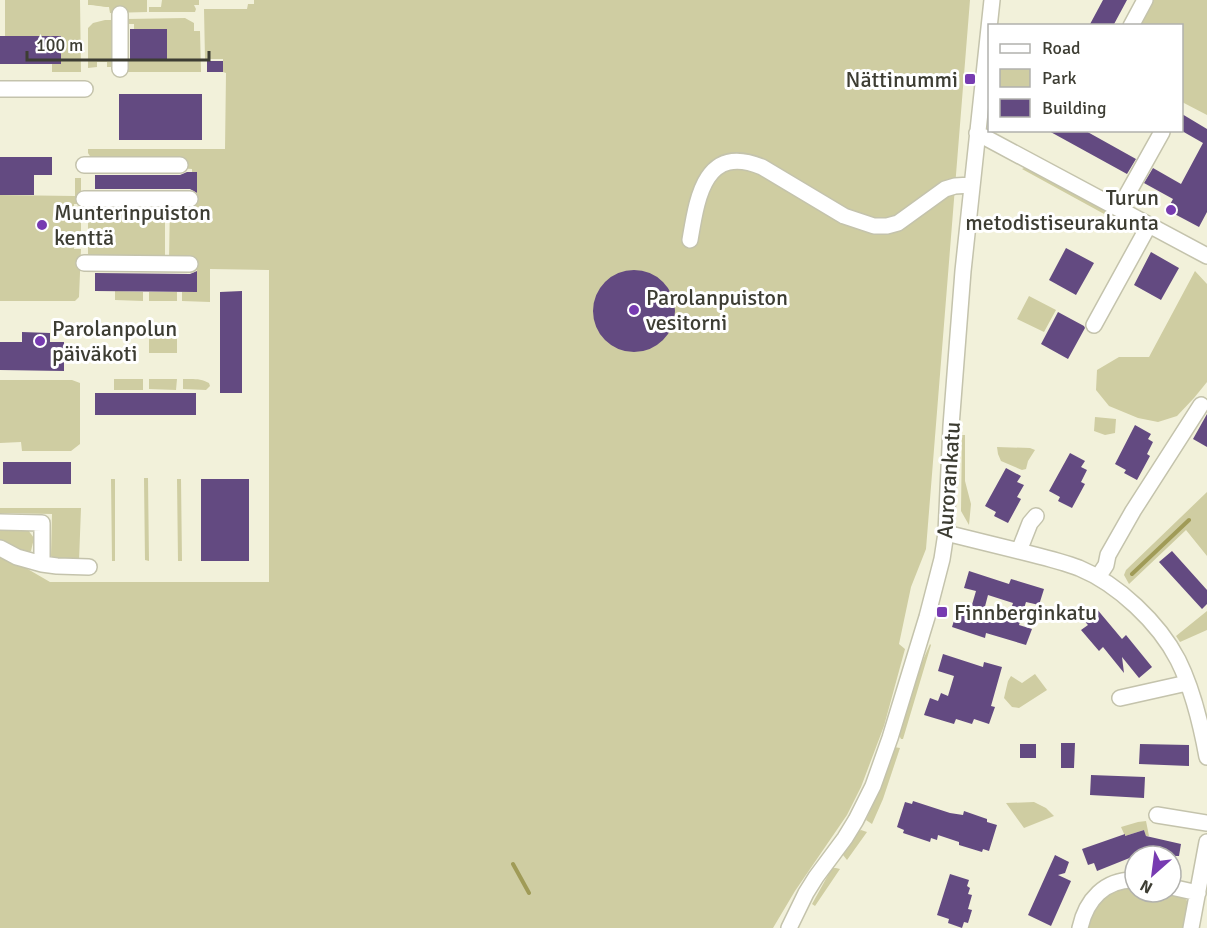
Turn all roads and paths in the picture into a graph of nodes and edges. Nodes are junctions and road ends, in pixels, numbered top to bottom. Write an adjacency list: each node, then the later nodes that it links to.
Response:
1 (1145, 0): 6 (street)
2 (992, 6): 4 (street, Aurorankatu); 5 (street)
3 (120, 14): 8 (street)
4 (991, 24)
5 (1002, 24)
6 (1132, 24)
7 (988, 61): 11 (street, Aurorankatu)
8 (120, 69)
9 (0, 89): 10 (street)
10 (85, 89)
11 (986, 89): 13 (street, Aurorankatu)
12 (1162, 132): 19 (street)
13 (977, 133): 16 (street, Aurorankatu); 19 (street)
14 (84, 165): 15 (street)
15 (180, 165)
16 (971, 185): 21 (street); 29 (street, Aurorankatu)
17 (84, 199): 18 (street)
18 (190, 199)
19 (1119, 209): 20 (street)
20 (1149, 225): 22 (street); 25 (street)
21 (690, 240)
22 (1207, 256)
23 (84, 263): 24 (street)
24 (190, 264)
25 (1094, 325)
26 (1201, 405): 34 (street)
27 (1036, 516): 31 (street)
28 (0, 522): 32 (street)
29 (946, 533): 31 (street); 44 (street, Aurorankatu)
30 (0, 548): 32 (street)
31 (1019, 551): 34 (street)
32 (42, 564): 33 (street)
33 (89, 567)
34 (1098, 577): 35 (street)
35 (1187, 683): 36 (street); 37 (street)
36 (1120, 698)
37 (1207, 757)
38 (1157, 816): 39 (street)
39 (1207, 823)
40 (1207, 842): 43 (street)
41 (1123, 880): 45 (street)
42 (1183, 889): 43 (street)
43 (1198, 893): 46 (street)
44 (789, 928)
45 (1080, 928)
46 (1191, 928)

